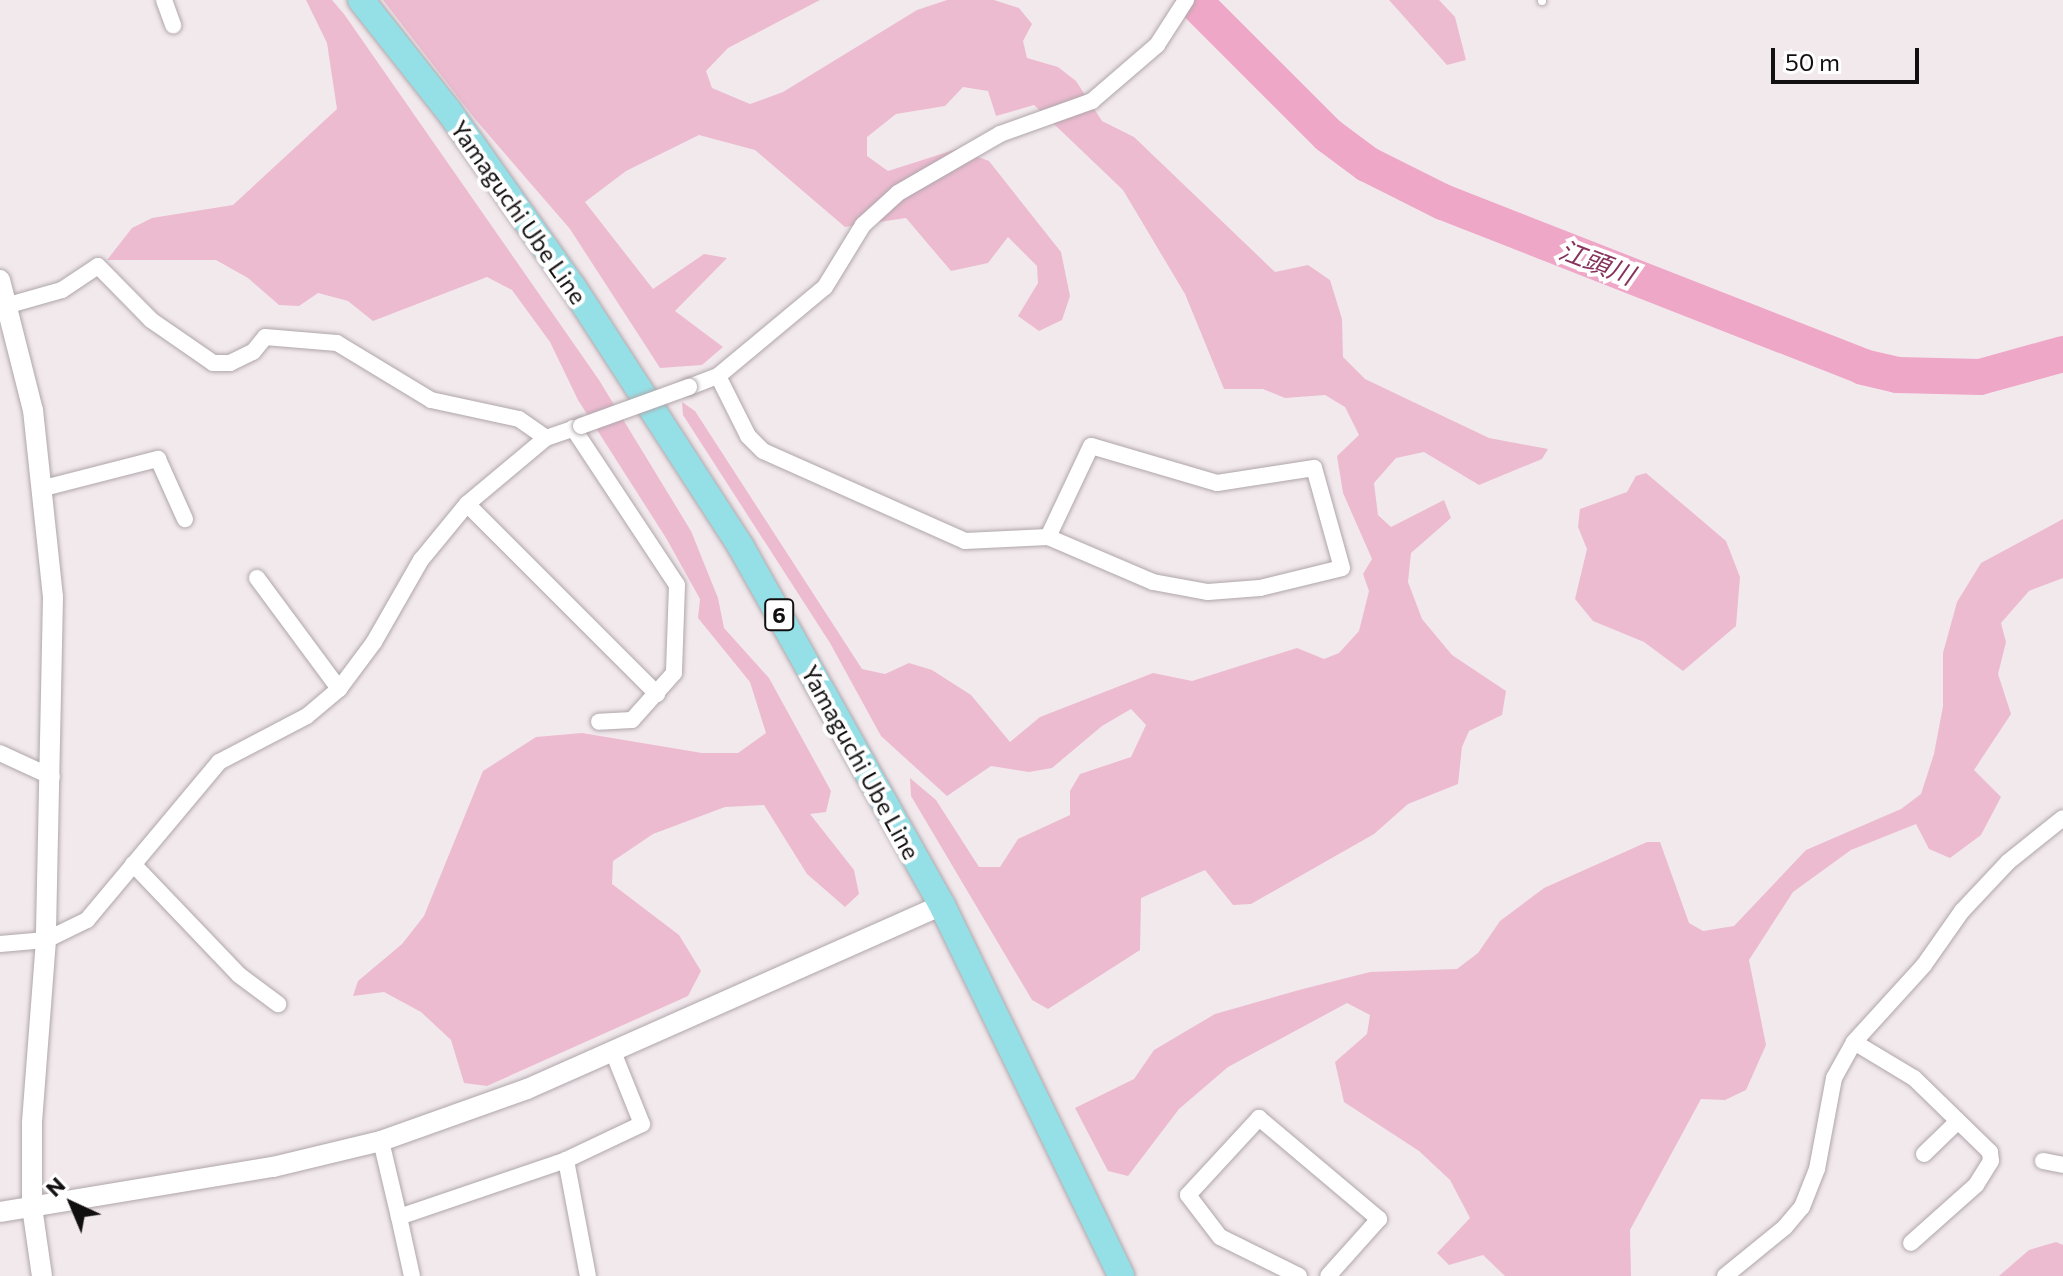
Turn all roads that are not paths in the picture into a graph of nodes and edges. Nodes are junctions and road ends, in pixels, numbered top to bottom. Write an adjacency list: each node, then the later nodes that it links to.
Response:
1 (164, 0): 4 (street)
2 (361, 0): 22 (main road, Yamaguchi Ube Line / 6)
3 (1181, 3): 7 (street)
4 (173, 25)
5 (0, 280): 6 (street)
6 (9, 305): 9 (street); 10 (street)
7 (718, 376): 8 (street, bridge); 13 (street)
8 (577, 427): 9 (street); 16 (street)
9 (546, 438): 11 (street)
10 (44, 488): 12 (street); 19 (street)
11 (467, 504): 15 (street); 16 (street)
12 (185, 519)
13 (1048, 537): 13 (street)
14 (257, 578): 15 (street)
15 (339, 689): 21 (street)
16 (657, 694): 17 (street)
17 (599, 722)
18 (0, 753): 19 (street)
19 (52, 777): 23 (street)
20 (2063, 818): 26 (street)
21 (133, 864): 23 (street); 25 (street)
22 (942, 905): 27 (street); 41 (main road, Yamaguchi Ube Line / 6)
23 (46, 940): 24 (street); 34 (street)
24 (0, 944)
25 (278, 1004)
26 (1854, 1042): 28 (street); 44 (street)
27 (613, 1052): 29 (street); 31 (street)
28 (1958, 1121): 30 (street); 37 (street)
29 (381, 1141): 34 (street); 36 (street)
30 (1924, 1154)
31 (566, 1160): 36 (street); 40 (street)
32 (2043, 1161): 33 (street)
33 (2063, 1165)
34 (32, 1207): 35 (street); 38 (street)
35 (0, 1212)
36 (399, 1217): 39 (street)
37 (1911, 1243)
38 (42, 1276)
39 (412, 1276)
40 (588, 1276)
41 (1121, 1276)
42 (1299, 1276): 43 (street)
43 (1328, 1276)
44 (1725, 1276)

